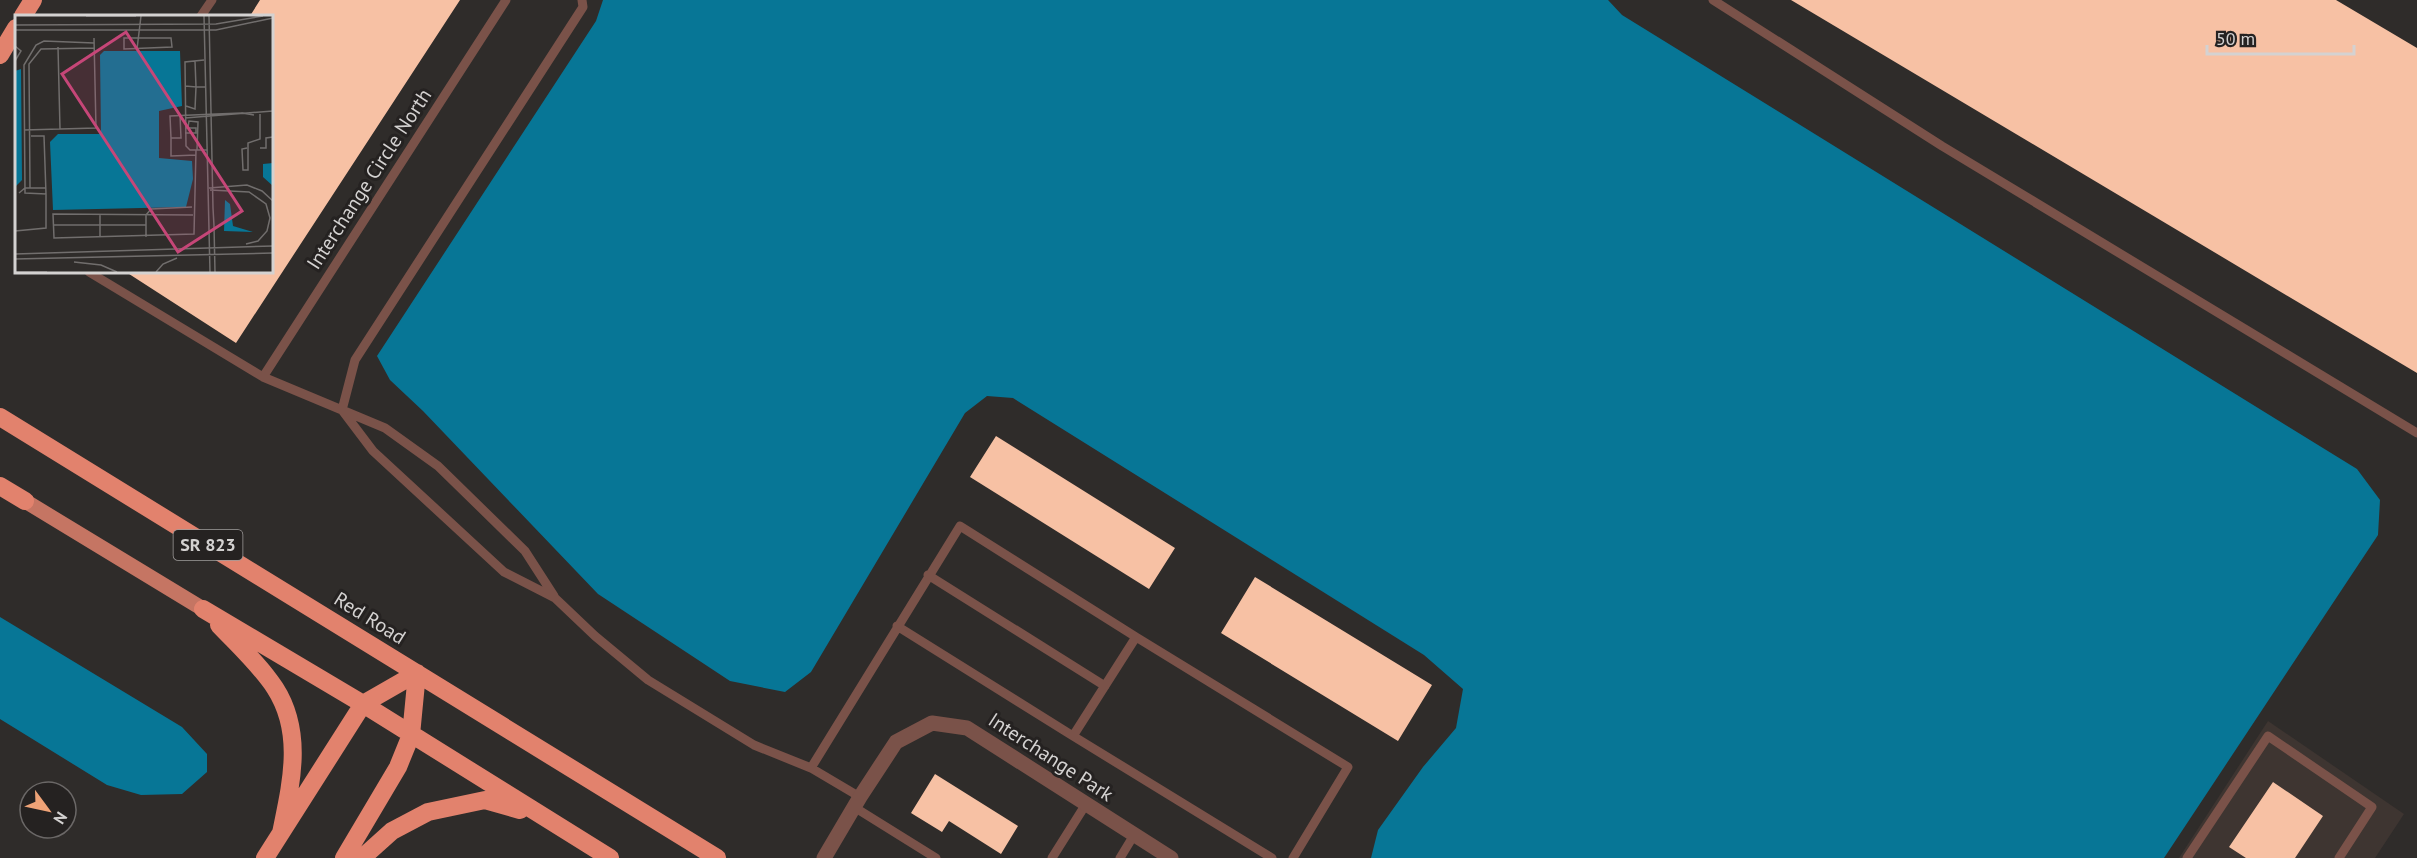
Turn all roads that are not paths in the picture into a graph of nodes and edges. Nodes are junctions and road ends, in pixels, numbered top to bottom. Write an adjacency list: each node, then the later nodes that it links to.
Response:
1 (33, 0): 6 (highway)
2 (212, 0): 7 (lane)
3 (507, 0): 11 (lane, Interchange Circle North)
4 (582, 0): 12 (lane)
5 (1713, 0): 14 (lane)
6 (24, 15)
7 (202, 15)
8 (15, 30): 9 (highway)
9 (0, 55)
10 (91, 273): 11 (lane)
11 (262, 377): 12 (lane)
12 (342, 410): 18 (lane); 18 (lane)
13 (0, 417): 22 (highway, Red Road / SR 823)
14 (2417, 433)
15 (0, 486): 16 (highway, SR 823)
16 (26, 501): 19 (main road, SR 823)
17 (928, 575): 20 (lane); 21 (lane); 23 (lane)
18 (555, 598): 27 (lane)
19 (203, 609): 24 (highway, SR 823); 31 (highway)
20 (897, 626): 26 (lane); 27 (lane)
21 (1136, 638): 23 (lane); 44 (lane)
22 (417, 673): 24 (highway); 25 (highway); 37 (highway, Red Road / SR 823)
23 (1105, 686): 26 (lane)
24 (363, 704): 25 (highway, SR 823); 31 (highway)
25 (411, 735): 30 (highway, SR 823); 34 (highway)
26 (1073, 736): 43 (lane)
27 (811, 768): 28 (lane)
28 (857, 802): 29 (street, Interchange Park); 38 (street, Interchange Park); 39 (lane)
29 (1086, 804): 32 (street, Interchange Park); 40 (lane)
30 (542, 817): 35 (highway); 36 (highway, SR 823)
31 (280, 833): 33 (highway)
32 (1134, 835): 41 (lane); 42 (street, Interchange Park)
33 (265, 858)
34 (344, 858)
35 (362, 858)
36 (610, 858)
37 (717, 858)
38 (824, 858)
39 (936, 858)
40 (1052, 858)
41 (1121, 858)
42 (1171, 858)
43 (1272, 858)
44 (1293, 858)
45 (2188, 858): 46 (lane)
46 (2339, 858)

